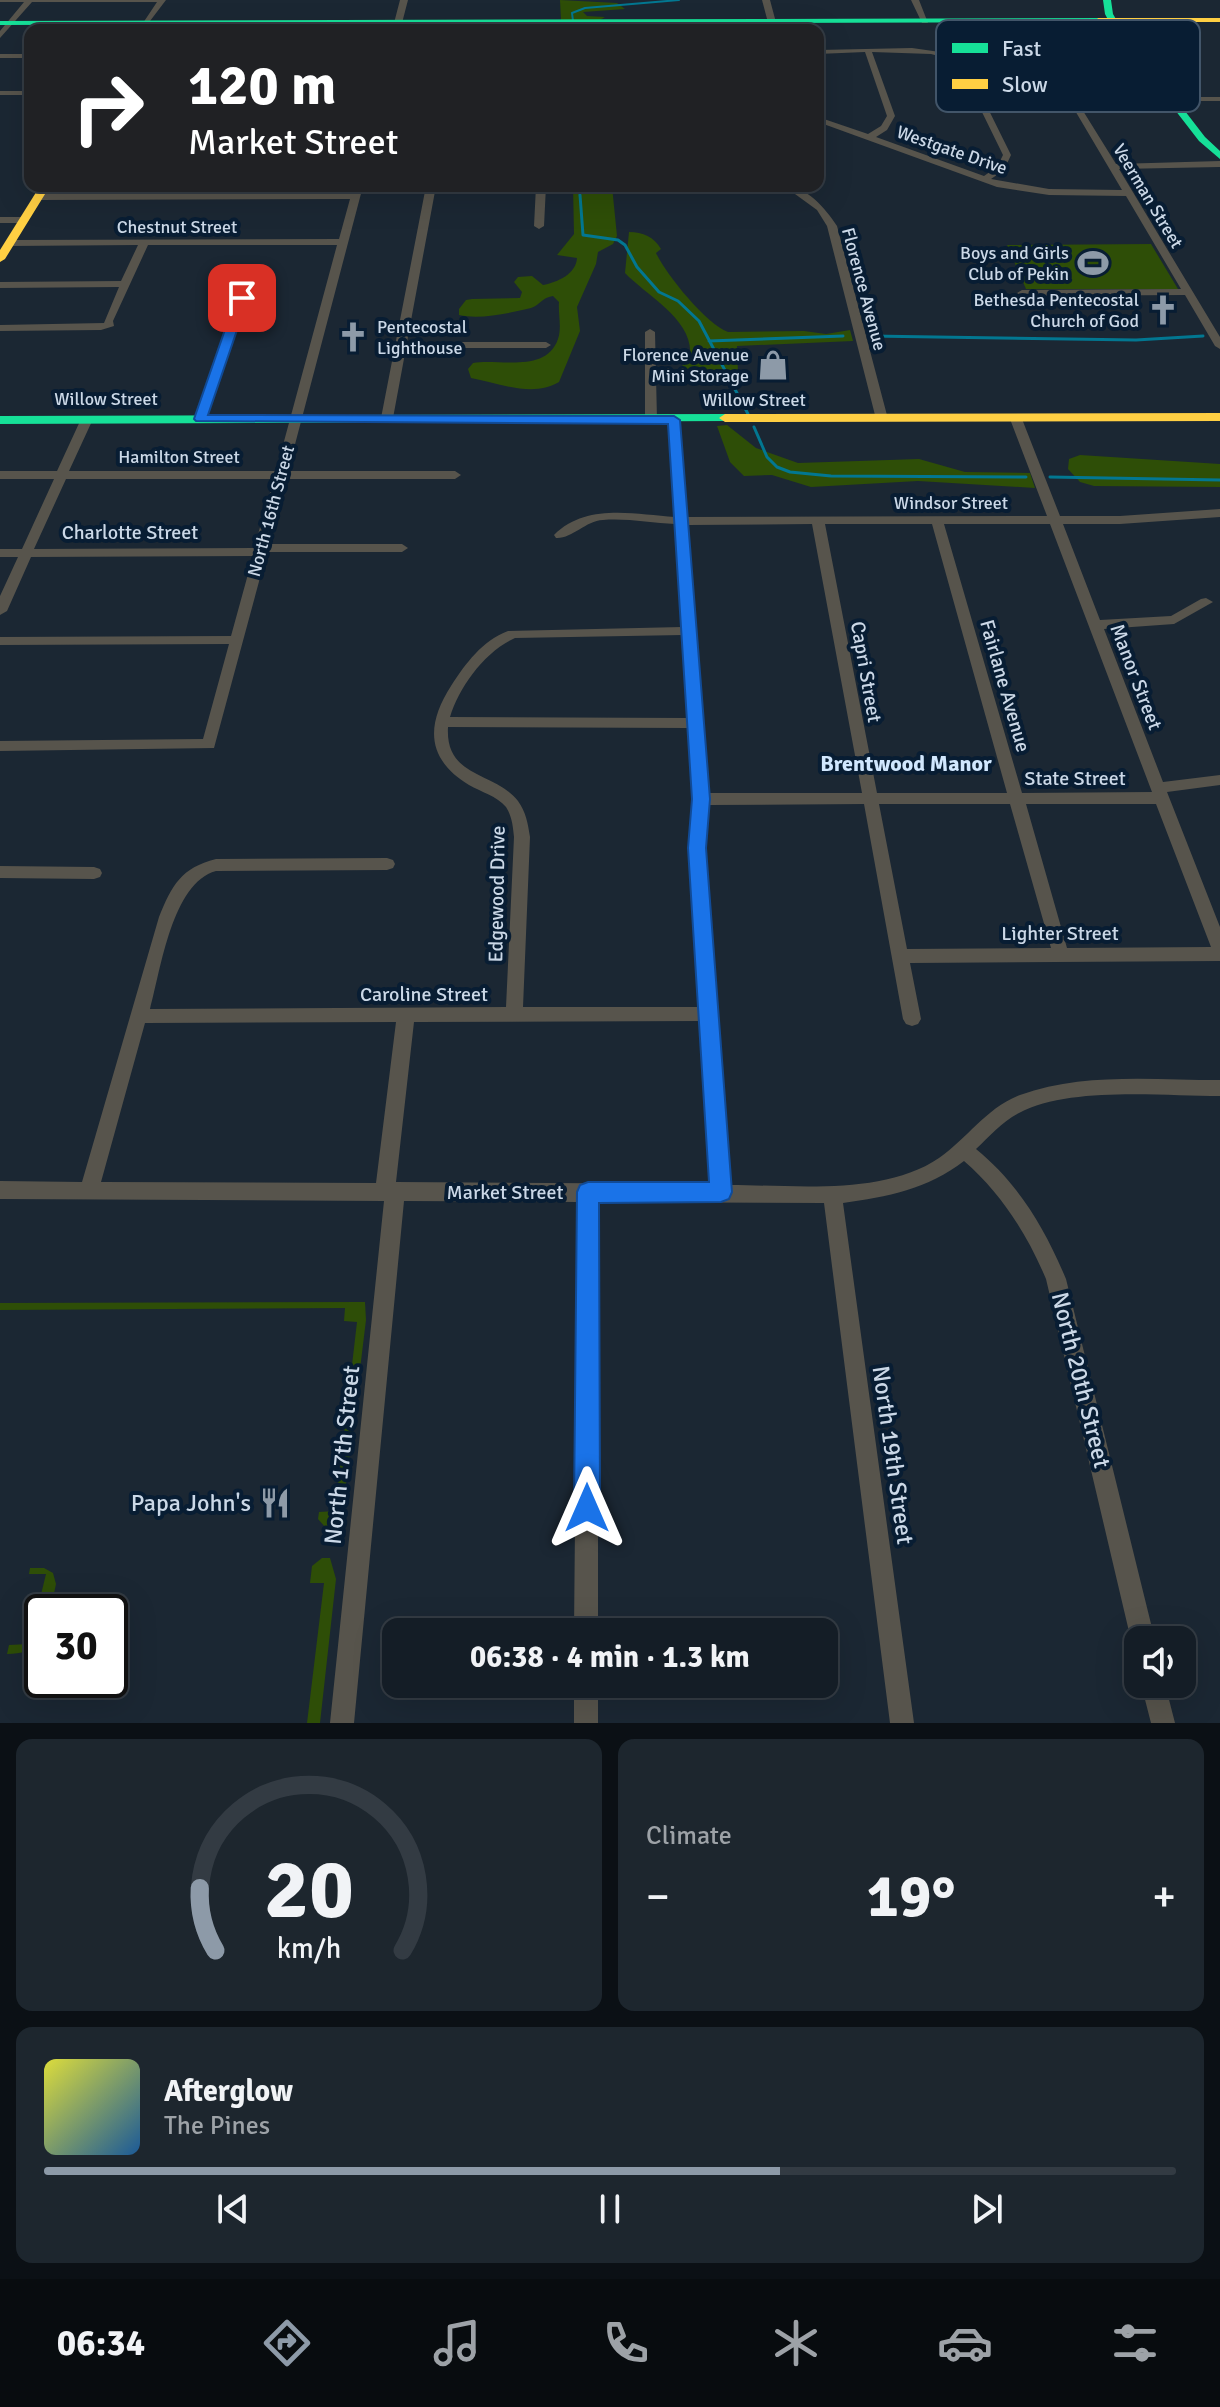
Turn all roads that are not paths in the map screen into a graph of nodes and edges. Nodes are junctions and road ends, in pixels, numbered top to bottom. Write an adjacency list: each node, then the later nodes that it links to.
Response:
1 (0, 0): 2 (street)
2 (30, 0): 3 (street); 16 (street)
3 (160, 0): 12 (street)
4 (404, 0): 13 (street)
5 (766, 0): 14 (street)
6 (915, 0): 10 (street)
7 (1115, 15): 8 (main road); 9 (main road)
8 (1088, 20)
9 (1220, 20)
10 (925, 21): 11 (main road); 15 (main road)
11 (936, 21)
12 (146, 24)
13 (400, 24)
14 (772, 24)
15 (824, 24)
16 (3, 28): 17 (main road)
17 (24, 28)
18 (868, 51): 19 (street); 20 (street); 29 (street)
19 (824, 52)
20 (936, 53)
21 (0, 56): 22 (street)
22 (24, 56)
23 (0, 93): 24 (street)
24 (24, 93)
25 (987, 112): 33 (street)
26 (1080, 112): 32 (street, Veerman Street)
27 (1182, 112): 30 (main road)
28 (824, 121): 29 (street, Westgate Drive)
29 (868, 138): 33 (street, Westgate Drive)
30 (1220, 156)
31 (1220, 164): 32 (street)
32 (1112, 167): 39 (street, Veerman Street)
33 (984, 180): 39 (street, Westgate Drive)
34 (41, 192): 41 (main road)
35 (357, 192): 43 (street, North 16th Street)
36 (430, 192): 54 (street)
37 (541, 192): 42 (street)
38 (797, 192): 62 (street, Florence Avenue)
39 (1128, 193): 50 (street, Veerman Street)
40 (0, 220): 41 (street)
41 (24, 220): 44 (main road)
42 (539, 226)
43 (343, 242): 45 (street, Chestnut Street); 58 (street, North 16th Street)
44 (10, 243): 45 (street, Chestnut Street); 46 (main road)
45 (144, 243): 48 (street)
46 (0, 259)
47 (251, 271): 61 (street)
48 (127, 284): 49 (street); 52 (street)
49 (0, 285)
50 (1187, 292): 51 (street); 56 (street, Veerman Street)
51 (1022, 293)
52 (0, 328)
53 (650, 332): 65 (street)
54 (401, 345): 55 (street); 59 (street)
55 (546, 345)
56 (1220, 346)
57 (1220, 417): 63 (main road, Willow Street)
58 (295, 418): 59 (main road, Willow Street); 61 (main road, Willow Street); 67 (street, North 16th Street)
59 (387, 418): 65 (main road, Willow Street)
60 (87, 419): 61 (main road, Willow Street); 64 (main road, Willow Street); 69 (street)
61 (200, 419)
62 (882, 419): 63 (main road, Willow Street); 66 (main road, Willow Street)
63 (1016, 419): 72 (street, Manor Street)
64 (0, 420)
65 (651, 420): 66 (main road, Willow Street)
66 (674, 420): 73 (street)
67 (281, 474): 69 (street, Hamilton Street); 70 (street, Hamilton Street); 78 (street, North 16th Street)
68 (0, 475): 69 (street, Hamilton Street)
69 (62, 475): 80 (street)
70 (455, 475)
71 (1220, 513): 72 (street, Windsor Street)
72 (1054, 520): 75 (street, Windsor Street); 83 (street, Manor Street)
73 (681, 521): 74 (street, Windsor Street); 76 (street, Windsor Street); 84 (street)
74 (818, 521): 75 (street, Windsor Street); 92 (street, Capri Street)
75 (937, 521): 93 (street, Fairlane Avenue)
76 (560, 535)
77 (402, 548): 78 (street, Charlotte Street)
78 (260, 550): 80 (street, Charlotte Street); 85 (street, North 16th Street)
79 (0, 553): 80 (street, Charlotte Street)
80 (27, 553): 82 (street)
81 (1206, 602): 83 (street)
82 (0, 611)
83 (1095, 625): 91 (street, Manor Street)
84 (688, 631): 87 (street); 88 (street)
85 (238, 640): 86 (street); 89 (street, North 16th Street)
86 (0, 641)
87 (441, 722): 88 (street); 102 (street, Edgewood Drive)
88 (696, 723): 94 (street)
89 (0, 746)
90 (1220, 780): 91 (street, State Street)
91 (1160, 793): 93 (street, State Street); 98 (street, Manor Street)
92 (869, 798): 93 (street, State Street); 94 (street, State Street); 100 (street, Capri Street)
93 (1016, 798): 99 (street, Fairlane Avenue)
94 (701, 799): 101 (street)
95 (387, 864): 103 (street)
96 (0, 872): 97 (street)
97 (94, 873)
98 (1220, 952): 99 (street, Lighter Street)
99 (1061, 955): 100 (street, Lighter Street)
100 (901, 956): 105 (street, Capri Street)
101 (708, 1014): 102 (street, Caroline Street); 112 (street)
102 (514, 1015): 104 (street, Caroline Street)
103 (140, 1016): 104 (street, Caroline Street); 109 (street)
104 (406, 1016): 110 (street, North 17th Street)
105 (912, 1019)
106 (1220, 1088): 107 (street, Market Street)
107 (963, 1149): 113 (street, Market Street); 115 (street, North 20th Street)
108 (0, 1190): 109 (street, Market Street)
109 (89, 1190): 110 (street, Market Street)
110 (390, 1191): 111 (street, Market Street); 118 (street, North 17th Street)
111 (588, 1192): 112 (street, Market Street); 114 (street)
112 (721, 1192): 113 (street, Market Street)
113 (832, 1193): 120 (street, North 19th Street)
114 (586, 1618)
115 (1140, 1626)
116 (586, 1698): 119 (street)
117 (1157, 1698): 121 (street)
118 (342, 1723)
119 (586, 1723)
120 (902, 1723)
121 (1163, 1723)

